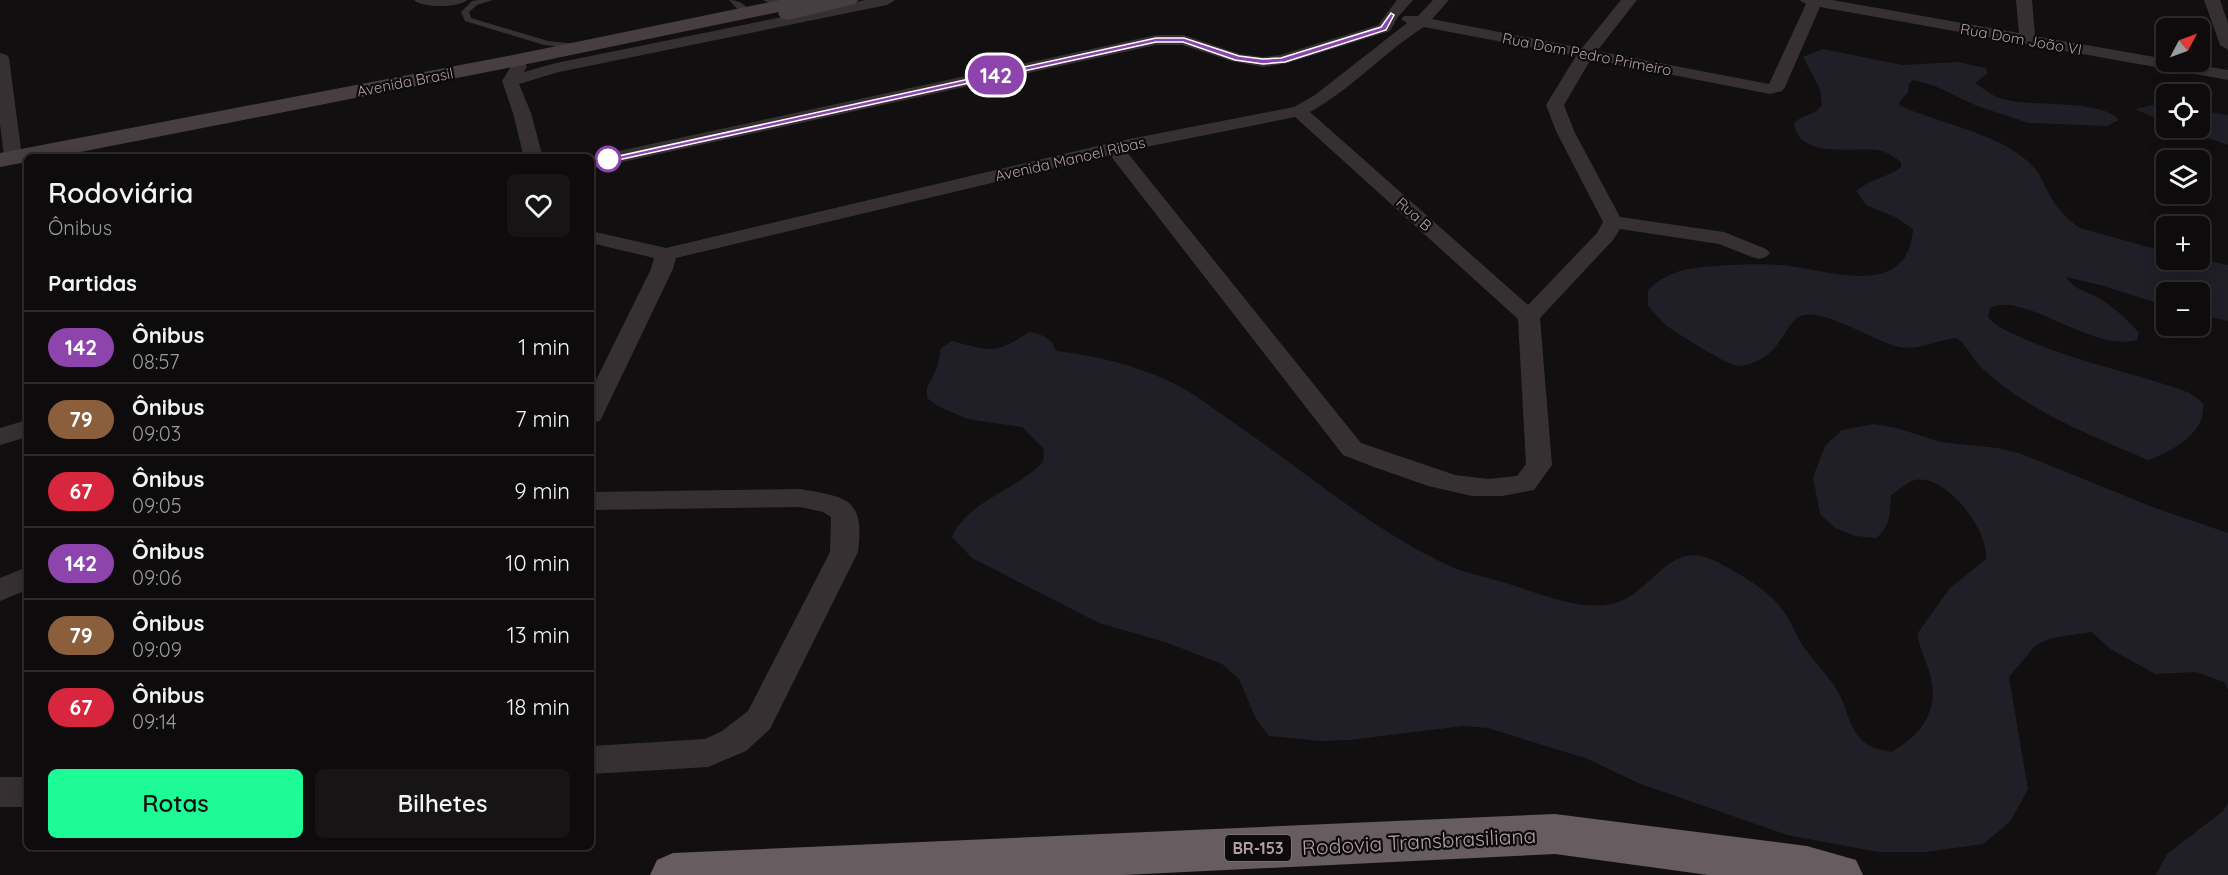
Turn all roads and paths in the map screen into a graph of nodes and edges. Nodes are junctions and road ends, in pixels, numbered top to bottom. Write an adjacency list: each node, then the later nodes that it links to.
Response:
1 (422, 0): 2 (street)
2 (458, 0)
3 (489, 0): 21 (lane)
4 (887, 0): 13 (street)
5 (1405, 0): 15 (street)
6 (1441, 0): 14 (street, Avenida Manoel Ribas)
7 (1629, 0): 19 (street)
8 (1812, 0): 17 (street, Rua Dom João VI); 19 (street, Rua Dom Pedro Primeiro)
9 (2024, 0): 17 (street)
10 (2212, 0): 18 (street)
11 (837, 1): 13 (main road, Avenida Brasil)
12 (739, 7): 13 (main road, Avenida Brasil); 21 (main road, Avenida Brasil)
13 (793, 7): 21 (main road, Avenida Brasil)
14 (1422, 21): 15 (street, Rua Dom Pedro Primeiro); 16 (street, Avenida Manoel Ribas); 19 (street, Rua Dom Pedro Primeiro)
15 (1387, 22): 16 (street); 30 (street)
16 (1401, 34): 24 (street, Avenida Manoel Ribas)
17 (2026, 41): 23 (street, Rua Dom João VI)
18 (2228, 45)
19 (1586, 54): 31 (street)
20 (1, 58): 29 (street)
21 (551, 62): 22 (main road, Avenida Brasil)
22 (516, 70): 26 (main road, Avenida Brasil); 27 (main road, Avenida Brasil); 28 (street)
23 (2228, 75)
24 (1299, 111): 25 (street, Avenida Manoel Ribas); 35 (street, Rua B)
25 (1114, 148): 34 (street, Avenida Manoel Ribas); 35 (street)
26 (54, 154)
27 (80, 154)
28 (533, 154)
29 (10, 162)
30 (594, 162)
31 (1613, 222): 33 (street); 35 (street)
32 (594, 238): 34 (street)
33 (1759, 253)
34 (666, 254): 36 (street)
35 (1529, 317)
36 (594, 409)
37 (24, 429): 38 (street)
38 (0, 437)
39 (594, 501): 42 (street)
40 (24, 579): 41 (street)
41 (0, 590)
42 (594, 760)
43 (0, 792): 44 (street)
44 (24, 792)
45 (673, 875): 46 (highway, Rodovia Transbrasiliana / BR-153)
46 (1839, 875)

